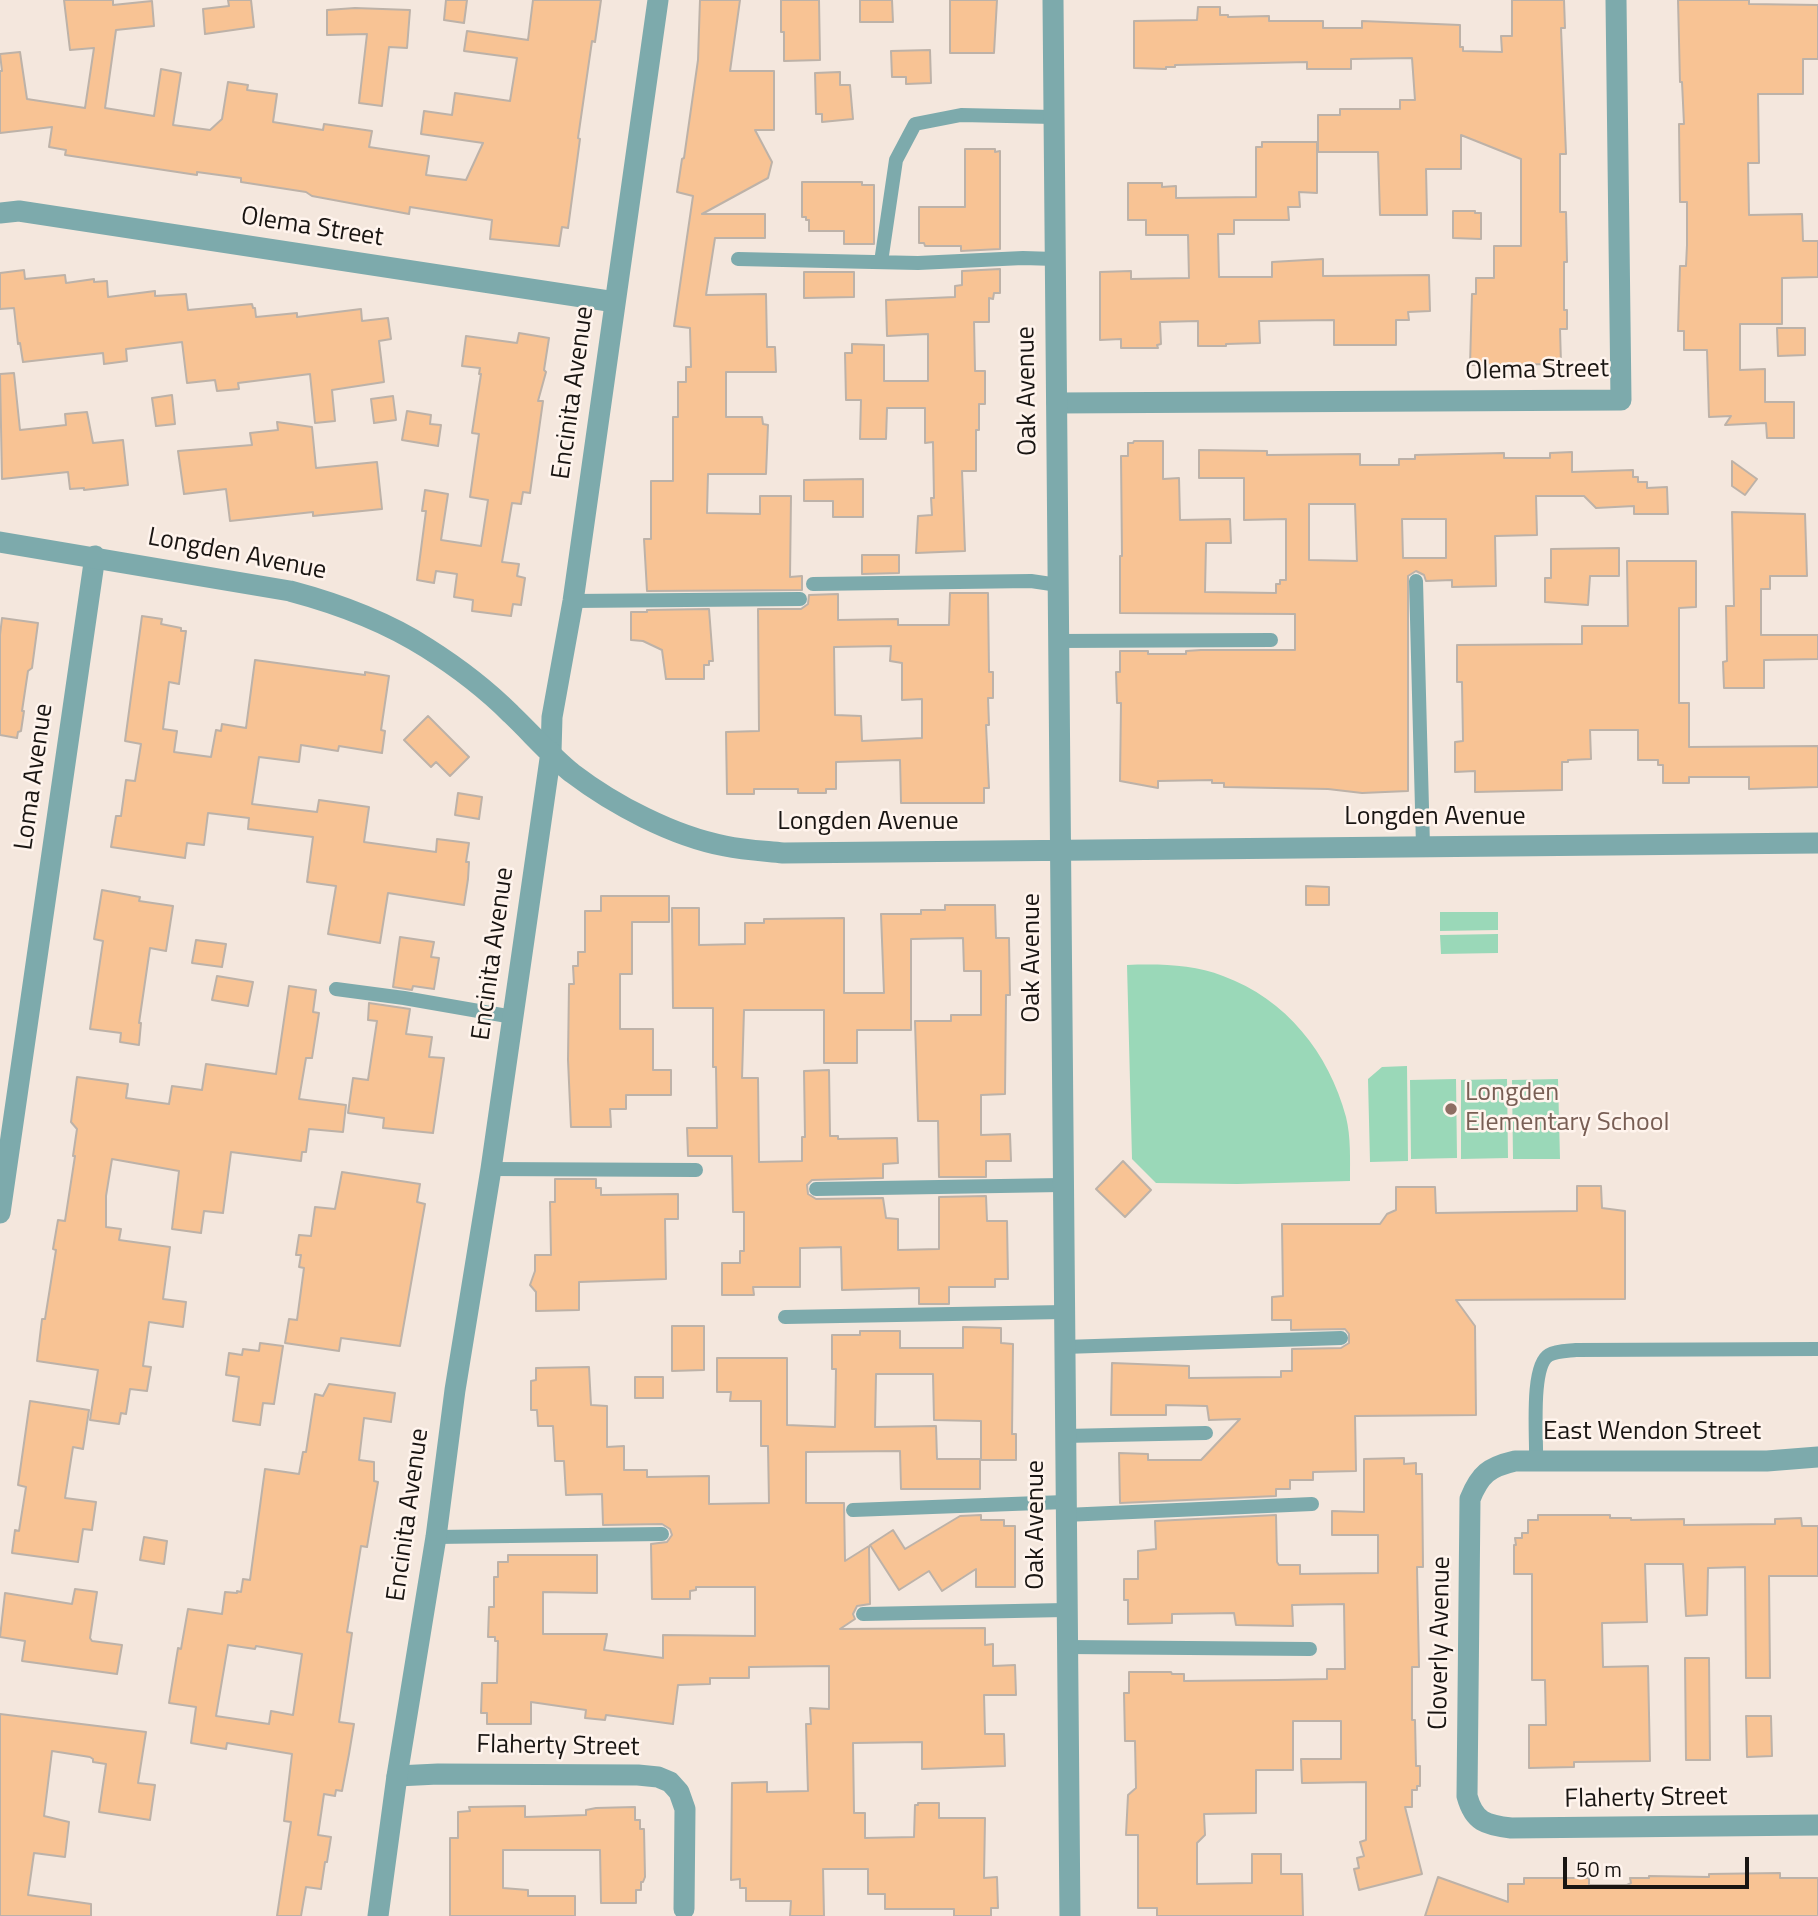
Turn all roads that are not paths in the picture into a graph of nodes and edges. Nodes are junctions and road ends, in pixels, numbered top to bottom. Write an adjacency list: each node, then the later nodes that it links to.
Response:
1 (658, 0): 9 (street, Encinita Avenue)
2 (1053, 0): 4 (street, Oak Avenue)
3 (1616, 0): 10 (street, Olema Street)
4 (1054, 117): 7 (street, Oak Avenue); 8 (lane)
5 (0, 213): 9 (street, Olema Street)
6 (738, 259): 8 (lane)
7 (1055, 259): 8 (lane); 10 (street, Oak Avenue)
8 (881, 262)
9 (615, 302): 17 (street, Encinita Avenue)
10 (1057, 403): 15 (street, Oak Avenue)
11 (0, 542): 12 (street, Longden Avenue)
12 (95, 556): 20 (street, Longden Avenue); 30 (street, Loma Avenue)
13 (1416, 581): 22 (lane)
14 (813, 583): 15 (lane)
15 (1058, 585): 19 (street, Oak Avenue)
16 (800, 599): 17 (lane)
17 (573, 601): 20 (street, Encinita Avenue)
18 (1271, 640): 19 (lane)
19 (1058, 641): 23 (street, Oak Avenue)
20 (551, 752): 23 (street, Longden Avenue); 25 (street, Encinita Avenue)
21 (1818, 843): 22 (street, Longden Avenue)
22 (1423, 846): 23 (street, Longden Avenue)
23 (1060, 850): 28 (street, Oak Avenue)
24 (336, 989): 25 (lane)
25 (513, 1017): 26 (street, Encinita Avenue)
26 (491, 1169): 27 (lane); 45 (street, Encinita Avenue)
27 (696, 1170)
28 (1062, 1185): 29 (lane); 31 (street, Oak Avenue)
29 (816, 1189)
30 (0, 1213)
31 (1064, 1312): 32 (lane); 34 (street, Oak Avenue)
32 (785, 1317)
33 (1341, 1338): 34 (lane)
34 (1064, 1347): 37 (street, Oak Avenue)
35 (1818, 1349): 39 (lane)
36 (1206, 1433): 37 (lane)
37 (1064, 1436): 42 (street, Oak Avenue)
38 (1818, 1457): 39 (street, East Wendon Street)
39 (1536, 1461): 40 (street, East Wendon Street)
40 (1488, 1471): 51 (street, Cloverly Avenue)
41 (1312, 1504): 42 (lane)
42 (1065, 1508): 43 (lane); 46 (street, Oak Avenue)
43 (853, 1510)
44 (662, 1534): 45 (lane)
45 (436, 1537): 50 (street, Encinita Avenue)
46 (1065, 1609): 47 (lane); 48 (street, Oak Avenue)
47 (863, 1614)
48 (1067, 1647): 49 (lane); 55 (street, Oak Avenue)
49 (1310, 1649)
50 (397, 1776): 53 (street, Flaherty Street); 54 (street, Encinita Avenue)
51 (1477, 1818): 52 (street, Flaherty Street)
52 (1818, 1825)
53 (684, 1909)
54 (378, 1916)
55 (1070, 1916)

